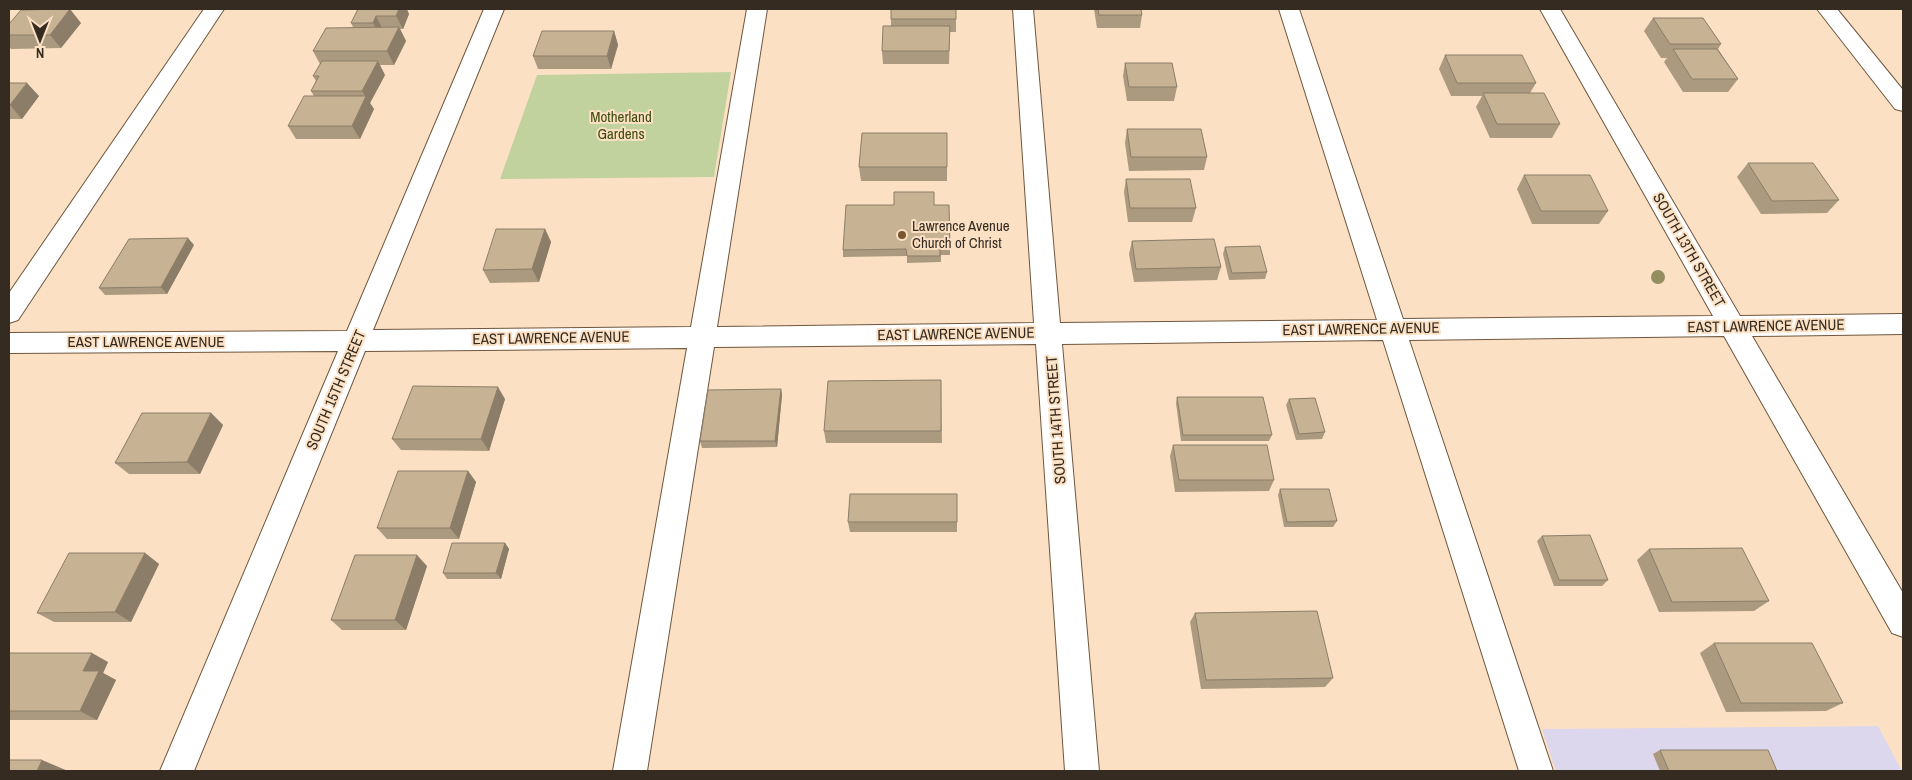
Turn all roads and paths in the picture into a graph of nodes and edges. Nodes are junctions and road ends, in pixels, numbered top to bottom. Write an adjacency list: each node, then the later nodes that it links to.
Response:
1 (214, 9): 9 (street)
2 (494, 9): 15 (street, SOUTH 15TH STREET)
3 (758, 9): 14 (street)
4 (1023, 9): 13 (street, SOUTH 14TH STREET)
5 (1289, 9): 12 (street)
6 (1550, 9): 11 (street, SOUTH 13TH STREET)
7 (1828, 9): 8 (street)
8 (1903, 104)
9 (9, 314)
10 (1903, 324): 11 (street, EAST LAWRENCE AVENUE)
11 (1733, 327): 12 (street, EAST LAWRENCE AVENUE); 17 (street, SOUTH 13TH STREET)
12 (1392, 329): 13 (street, EAST LAWRENCE AVENUE); 21 (street)
13 (1049, 333): 14 (street, EAST LAWRENCE AVENUE); 20 (street, SOUTH 14TH STREET)
14 (703, 336): 15 (street, EAST LAWRENCE AVENUE); 19 (street)
15 (357, 341): 16 (street, EAST LAWRENCE AVENUE); 18 (street, SOUTH 15TH STREET)
16 (9, 343)
17 (1903, 622)
18 (177, 771)
19 (630, 771)
20 (1082, 771)
21 (1536, 771)

